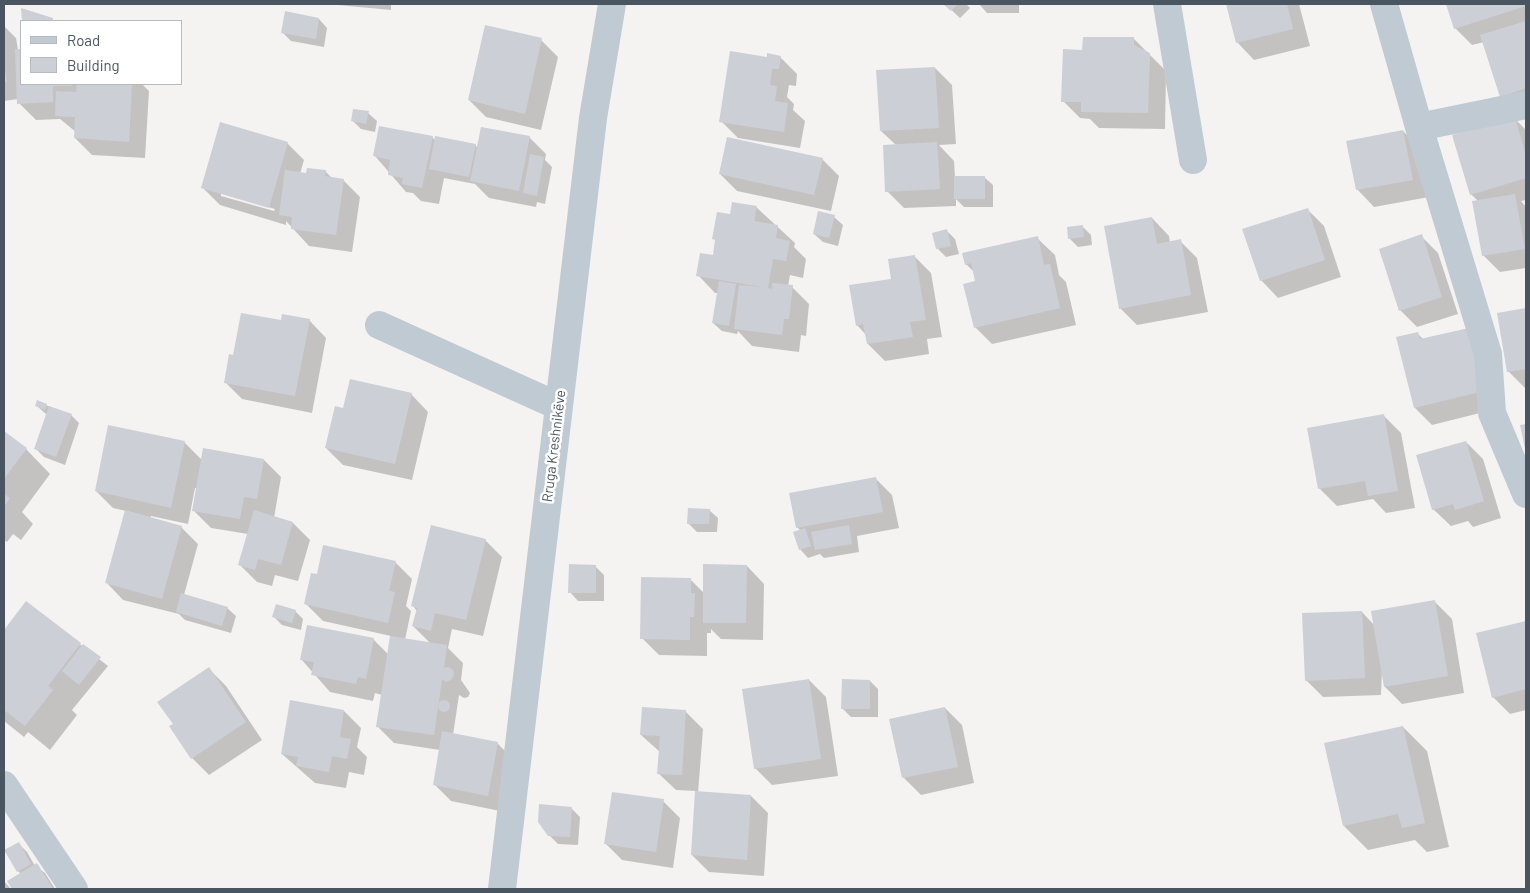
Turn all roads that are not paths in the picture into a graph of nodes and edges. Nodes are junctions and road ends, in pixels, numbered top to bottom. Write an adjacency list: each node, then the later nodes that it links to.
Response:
1 (612, 4): 8 (street, Rruga Kreshnikëve)
2 (1167, 4): 6 (street)
3 (1384, 4): 5 (street)
4 (1526, 105): 5 (street)
5 (1419, 127): 9 (street)
6 (1193, 160)
7 (379, 325): 8 (street)
8 (558, 406): 12 (street, Rruga Kreshnikëve)
9 (1526, 494)
10 (4, 785): 11 (street)
11 (74, 889)
12 (502, 889)

